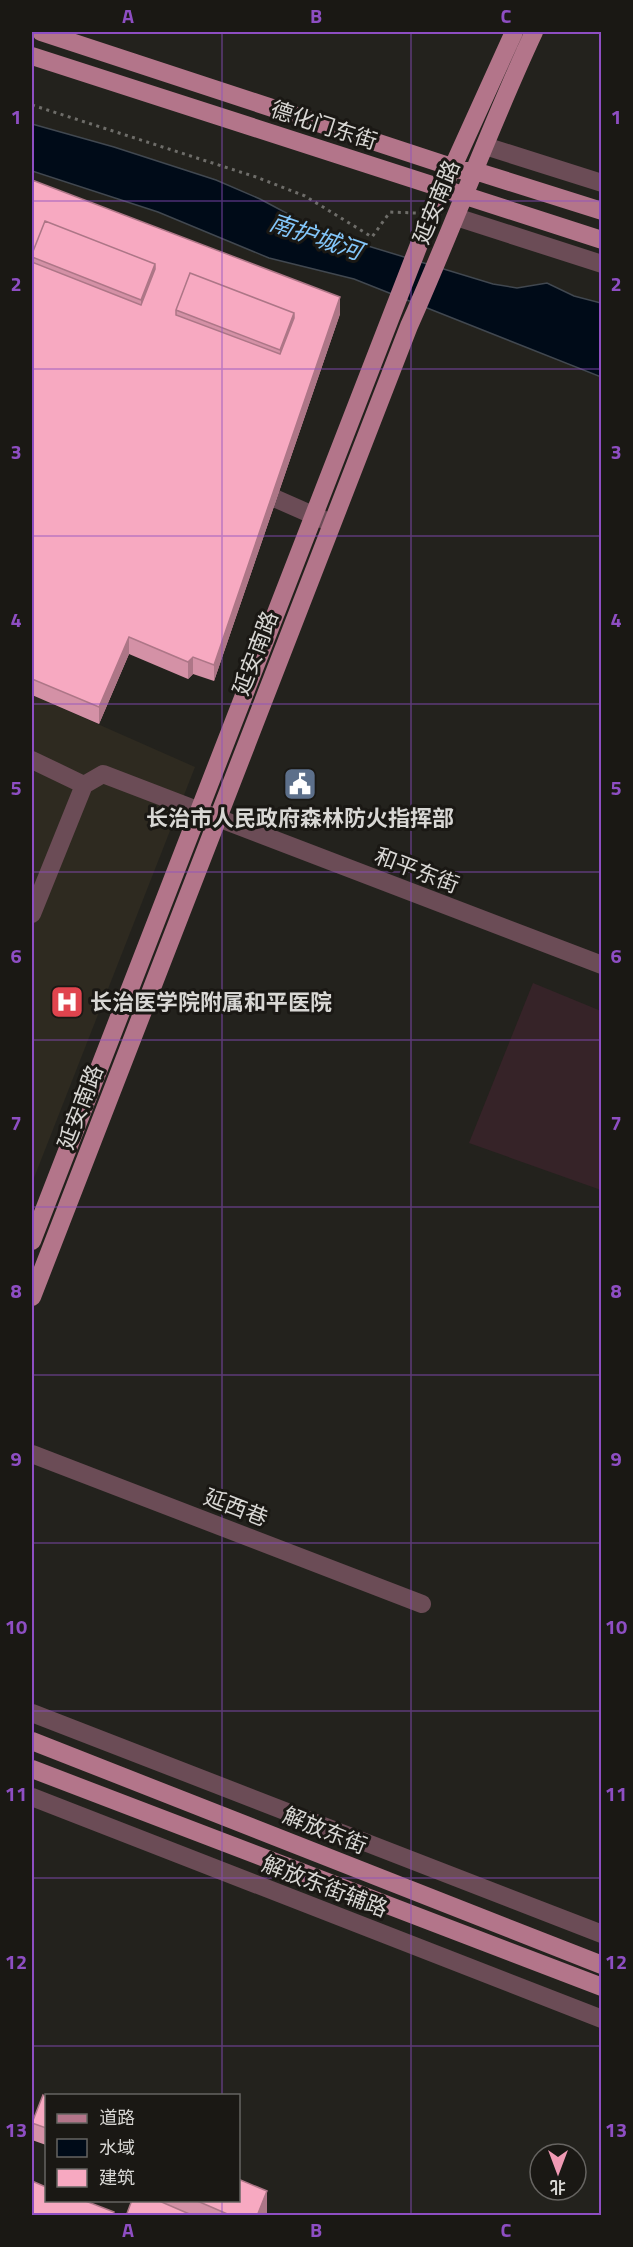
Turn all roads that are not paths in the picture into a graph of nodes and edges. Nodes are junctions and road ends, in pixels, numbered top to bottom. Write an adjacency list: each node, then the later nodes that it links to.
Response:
1 (41, 32): 6 (main road, 德化门东街)
2 (514, 32): 6 (main road, 延安南路)
3 (534, 32): 5 (main road, 延安南路)
4 (32, 56): 9 (main road, 德化门东街)
5 (485, 146): 7 (main road, 延安南路); 8 (street)
6 (454, 168): 7 (main road, 德化门东街); 9 (main road, 延安南路)
7 (475, 171): 10 (main road, 延安南路); 11 (main road, 德化门东街)
8 (602, 183)
9 (442, 188): 10 (main road, 德化门东街); 16 (main road, 延安南路)
10 (463, 196): 12 (main road, 延安南路); 13 (main road, 德化门东街)
11 (602, 211)
12 (453, 226): 14 (street); 16 (main road, 延安南路)
13 (602, 240)
14 (602, 264)
15 (258, 467): 16 (street)
16 (323, 519): 19 (main road, 延安南路); 20 (main road, 延安南路)
17 (32, 760): 18 (street)
18 (84, 785): 19 (street, 和平东街); 21 (street)
19 (198, 811): 20 (street, 和平东街); 23 (main road, 延安南路)
20 (216, 819): 22 (street, 和平东街); 24 (main road, 延安南路)
21 (32, 914)
22 (602, 965)
23 (32, 1241)
24 (32, 1297)
25 (32, 1454): 26 (street, 延西巷)
26 (422, 1604)
27 (32, 1713): 31 (street)
28 (32, 1741): 32 (main road, 解放东街)
29 (32, 1769): 33 (main road)
30 (32, 1797): 34 (street, 解放东街辅路)
31 (602, 1934)
32 (602, 1965)
33 (602, 1987)
34 (602, 2019)

